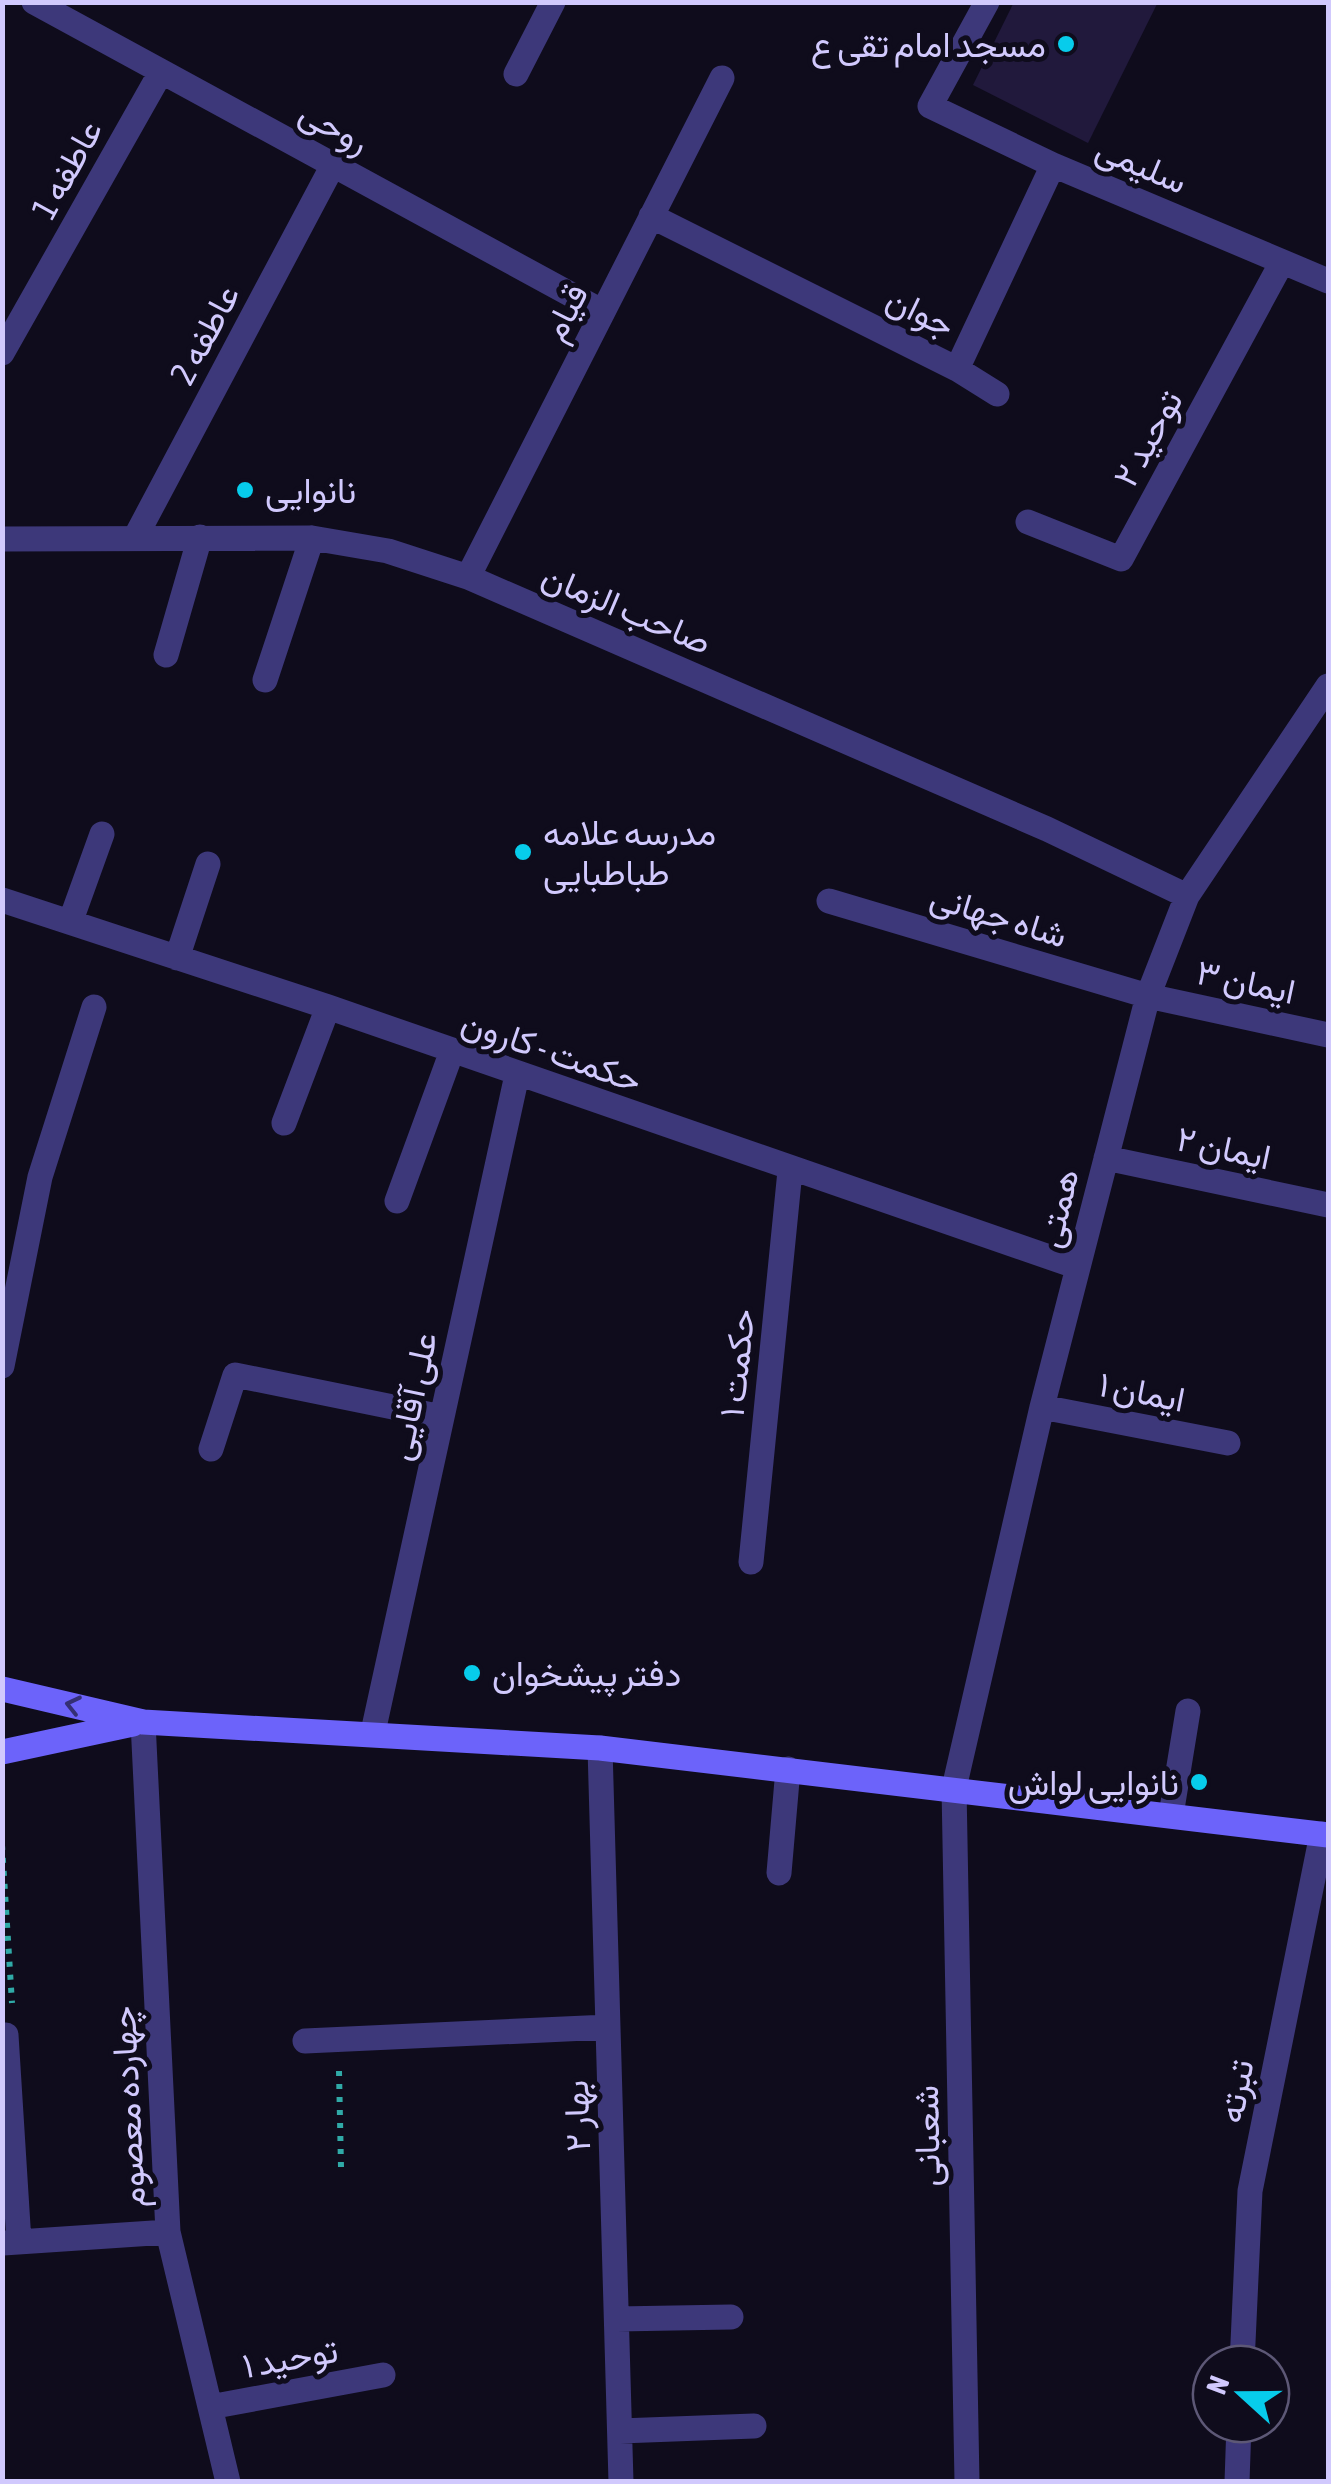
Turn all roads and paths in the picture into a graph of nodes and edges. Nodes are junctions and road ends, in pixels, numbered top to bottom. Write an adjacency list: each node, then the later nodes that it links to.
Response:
1 (34, 2): 4 (street, روحی)
2 (552, 2): 5 (street)
3 (986, 2): 7 (street, سلیمی)
4 (162, 72): 8 (street, روحی); 13 (street, عاطفه 1)
5 (516, 74)
6 (722, 78): 9 (street, قیام)
7 (1052, 164): 10 (street, سلیمی); 14 (street, جوان)
8 (334, 166): 12 (street, روحی); 17 (street, عاطفه 2)
9 (652, 216): 12 (street, قیام); 14 (street, جوان)
10 (1282, 262): 11 (street, سلیمی); 16 (street, توحید ۲)
11 (1328, 282)
12 (603, 312): 21 (street, قیام)
13 (2, 353)
14 (957, 368): 15 (street)
15 (997, 394)
16 (1028, 522)
17 (136, 536): 18 (street, صاحب الزمان); 20 (street, صاحب الزمان)
18 (200, 537): 19 (street, صاحب الزمان); 22 (street)
19 (312, 538): 21 (street, صاحب الزمان); 23 (street)
20 (2, 539)
21 (468, 578): 27 (street, صاحب الزمان)
22 (166, 655)
23 (265, 680)
24 (1328, 686): 27 (street, همتی)
25 (102, 834): 30 (street)
26 (208, 864): 31 (street)
27 (1187, 896): 32 (street, همتی)
28 (2, 900): 30 (street, حکمت - کارون)
29 (829, 901): 32 (street, شاه جهانی)
30 (70, 920): 31 (street, حکمت - کارون)
31 (177, 958): 34 (street, حکمت - کارون)
32 (1148, 996): 35 (street, ایمان ۳); 39 (street, همتی)
33 (94, 1007): 44 (street)
34 (328, 1007): 36 (street, حکمت - کارون); 38 (street)
35 (1328, 1035)
36 (452, 1052): 37 (street, حکمت - کارون); 41 (street)
37 (517, 1075): 40 (street, حکمت - کارون); 46 (street, علی آقایی)
38 (284, 1123)
39 (1106, 1158): 42 (street, ایمان ۲); 43 (street, همتی)
40 (790, 1171): 43 (street, حکمت - کارون); 49 (street, حکمت ۱)
41 (397, 1201)
42 (1328, 1205)
43 (1078, 1267): 45 (street, همتی)
44 (2, 1366)
45 (1042, 1407): 47 (street, ایمان ۱); 57 (street, همتی)
46 (442, 1417): 48 (street); 53 (street, علی آقایی)
47 (1228, 1444)
48 (211, 1449)
49 (751, 1562)
50 (2, 1689): 52 (street, one-way to 50)
51 (1188, 1711): 58 (street)
52 (143, 1722): 53 (street); 55 (street); 67 (street, چهارده معصوم)
53 (372, 1732): 54 (street)
54 (600, 1748): 56 (street); 62 (street, بهار ۲)
55 (2, 1752)
56 (788, 1769): 57 (street); 61 (street)
57 (954, 1788): 58 (street); 79 (street, شعبانی)
58 (1171, 1816): 59 (street)
59 (1325, 1834): 71 (street, تبرته)
60 (2, 1845): 63 (path)
61 (779, 1873)
62 (608, 2027): 64 (street); 70 (street, بهار ۲)
63 (6, 2035): 68 (street)
64 (338, 2040): 65 (street); 66 (path)
65 (305, 2041)
66 (341, 2167)
67 (168, 2232): 68 (street); 73 (street, چهارده معصوم)
68 (10, 2243)
69 (731, 2317): 70 (street)
70 (617, 2319): 75 (street, بهار ۲)
71 (1243, 2344)
72 (384, 2375): 73 (street, توحید ۱)
73 (210, 2407): 77 (street, چهارده معصوم)
74 (754, 2426): 75 (street)
75 (620, 2431): 78 (street, بهار ۲)
76 (1238, 2444): 80 (street)
77 (228, 2482)
78 (621, 2482)
79 (967, 2482)
80 (1236, 2482)

